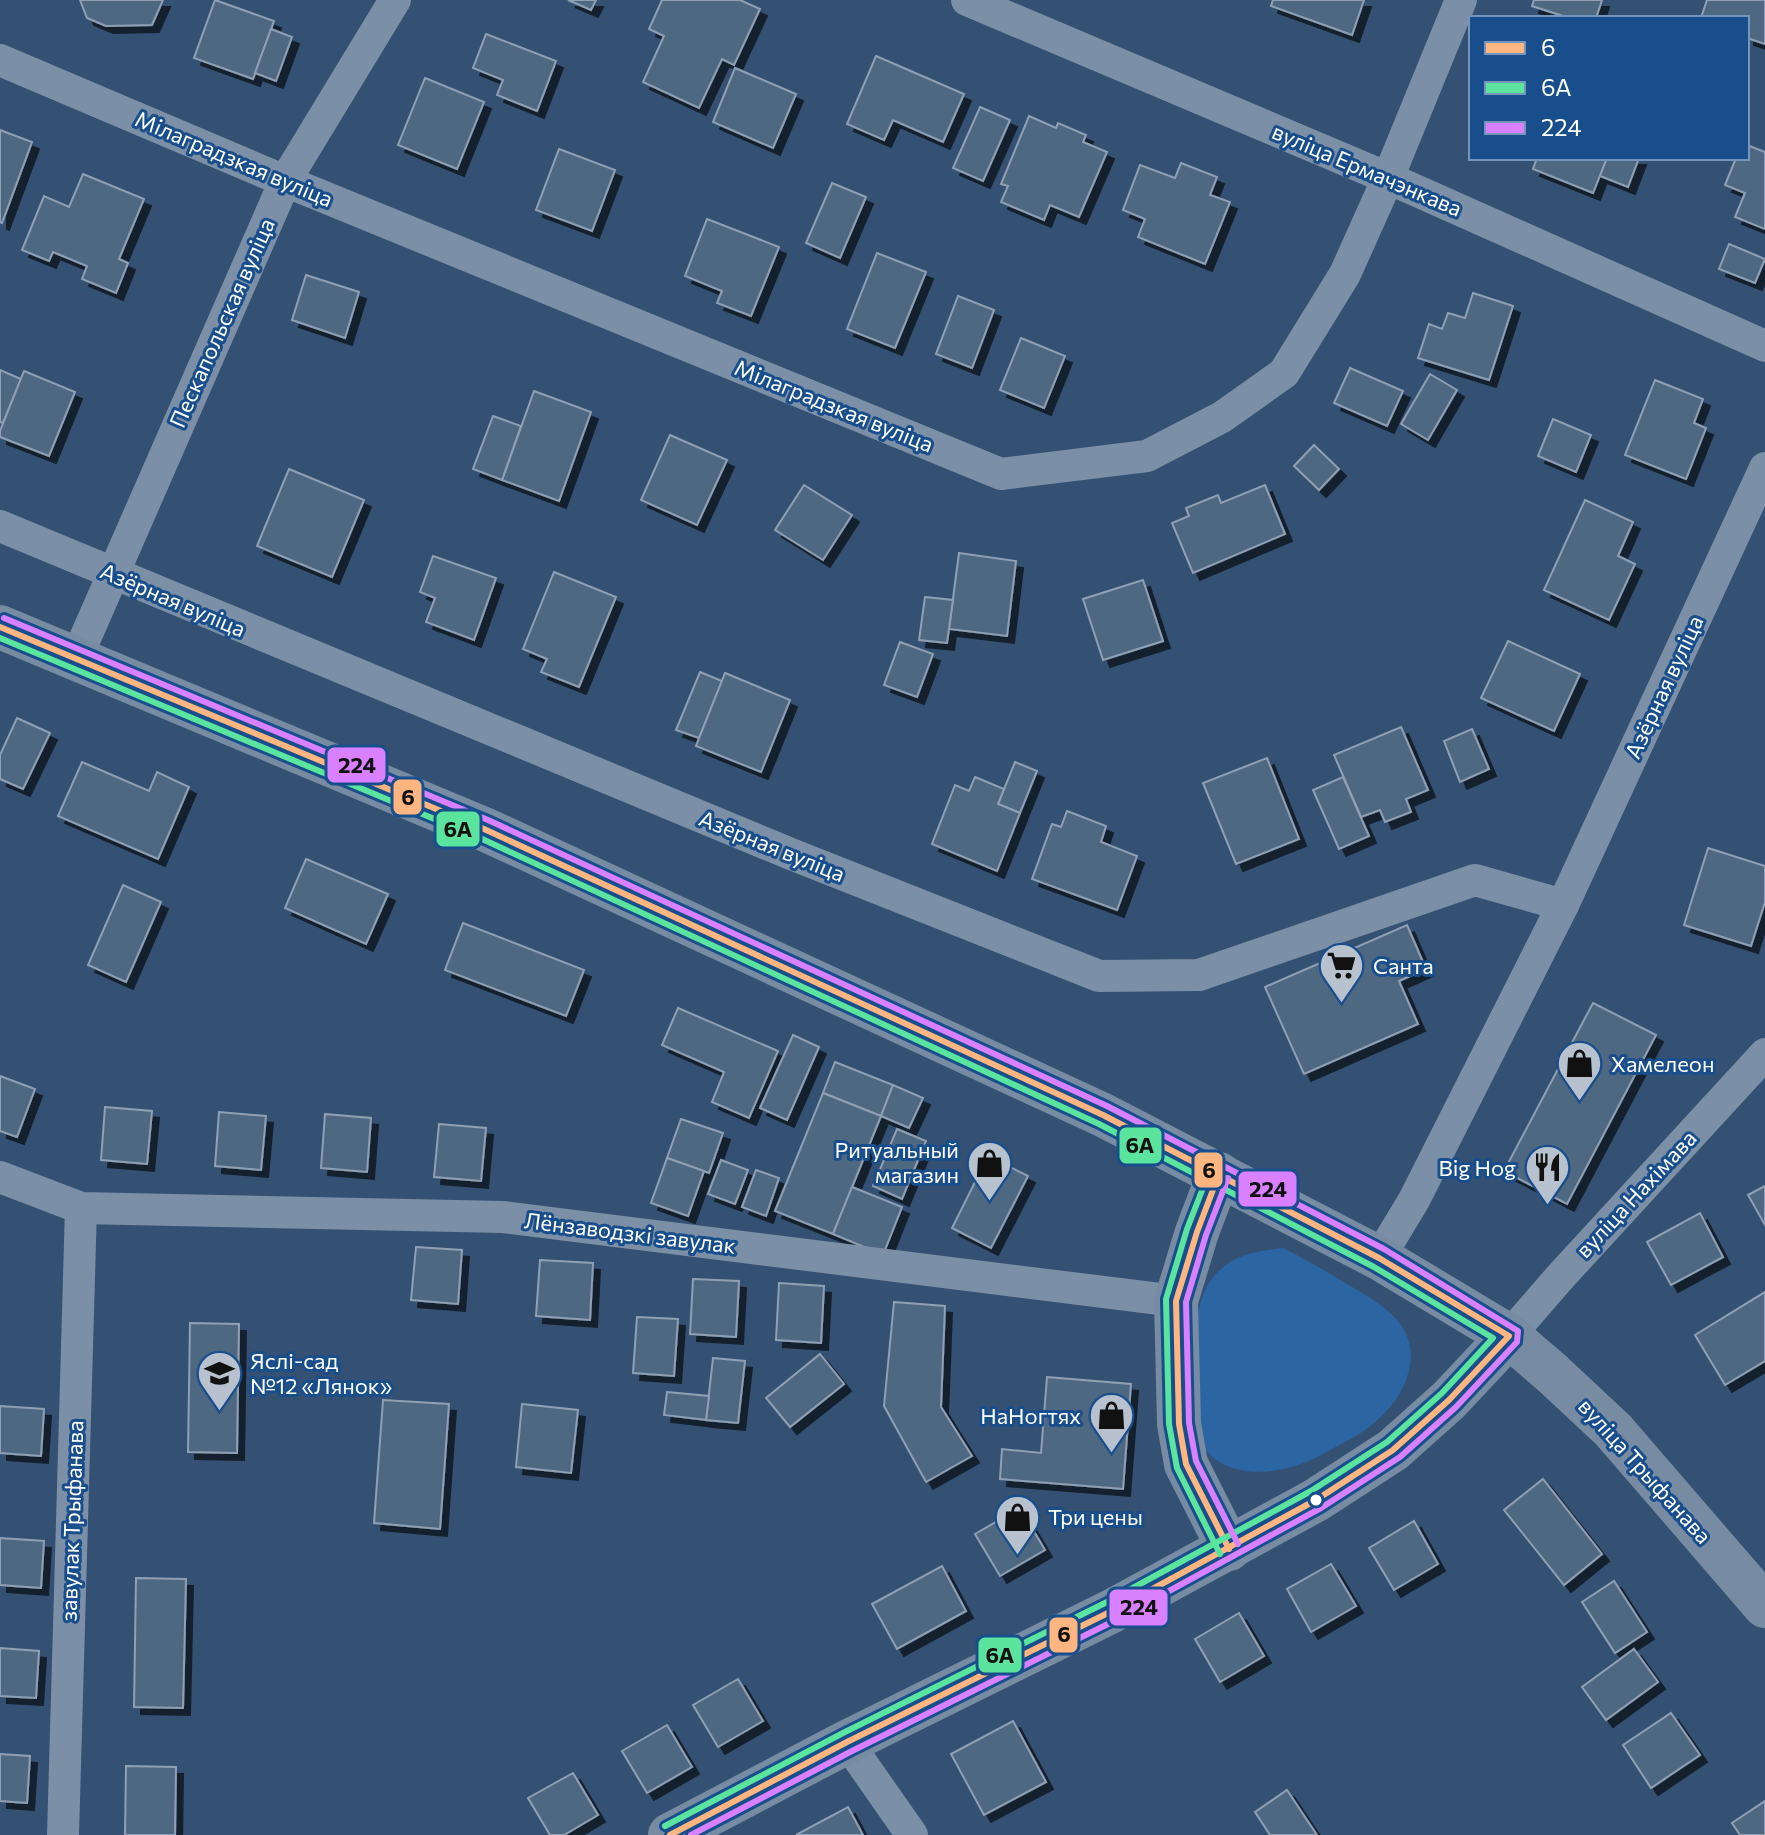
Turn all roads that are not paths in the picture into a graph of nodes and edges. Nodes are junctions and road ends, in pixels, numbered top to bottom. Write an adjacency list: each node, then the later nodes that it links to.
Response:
1 (395, 0): 6 (street, Пескапольская вуліца)
2 (967, 0): 5 (street, вуліца Ермачэнкава)
3 (1461, 0): 5 (street, Мілаградзкая вуліца)
4 (0, 60): 6 (street, Мілаградзкая вуліца)
5 (1388, 178): 6 (street, Мілаградзкая вуліца); 7 (street, вуліца Ермачэнкава)
6 (285, 181): 10 (street, Пескапольская вуліца)
7 (1765, 346)
8 (1765, 468): 13 (street, Азёрная вуліца)
9 (0, 526): 10 (street, Азёрная вуліца)
10 (112, 575): 12 (street, Пескапольская вуліца); 13 (street, Азёрная вуліца)
11 (0, 627): 12 (street, вуліца Трыфанава)
12 (76, 659): 15 (street, вуліца Трыфанава)
13 (1563, 905): 18 (street, Азёрная вуліца)
14 (1765, 1054): 20 (street, вуліца Нахімава)
15 (1219, 1174): 18 (street, вуліца Трыфанава); 19 (street)
16 (0, 1177): 17 (street, Лёнзаводзкі завулак)
17 (81, 1208): 19 (street, Лёнзаводзкі завулак); 24 (street, завулак Трыфанава)
18 (1379, 1258): 20 (street, вуліца Трыфанава)
19 (1176, 1301): 21 (street)
20 (1509, 1336): 21 (street); 22 (street, вуліца Трыфанава)
21 (1229, 1549): 23 (street)
22 (1764, 1604)
23 (847, 1742): 25 (street); 26 (street)
24 (63, 1835)
25 (670, 1835)
26 (912, 1835)

